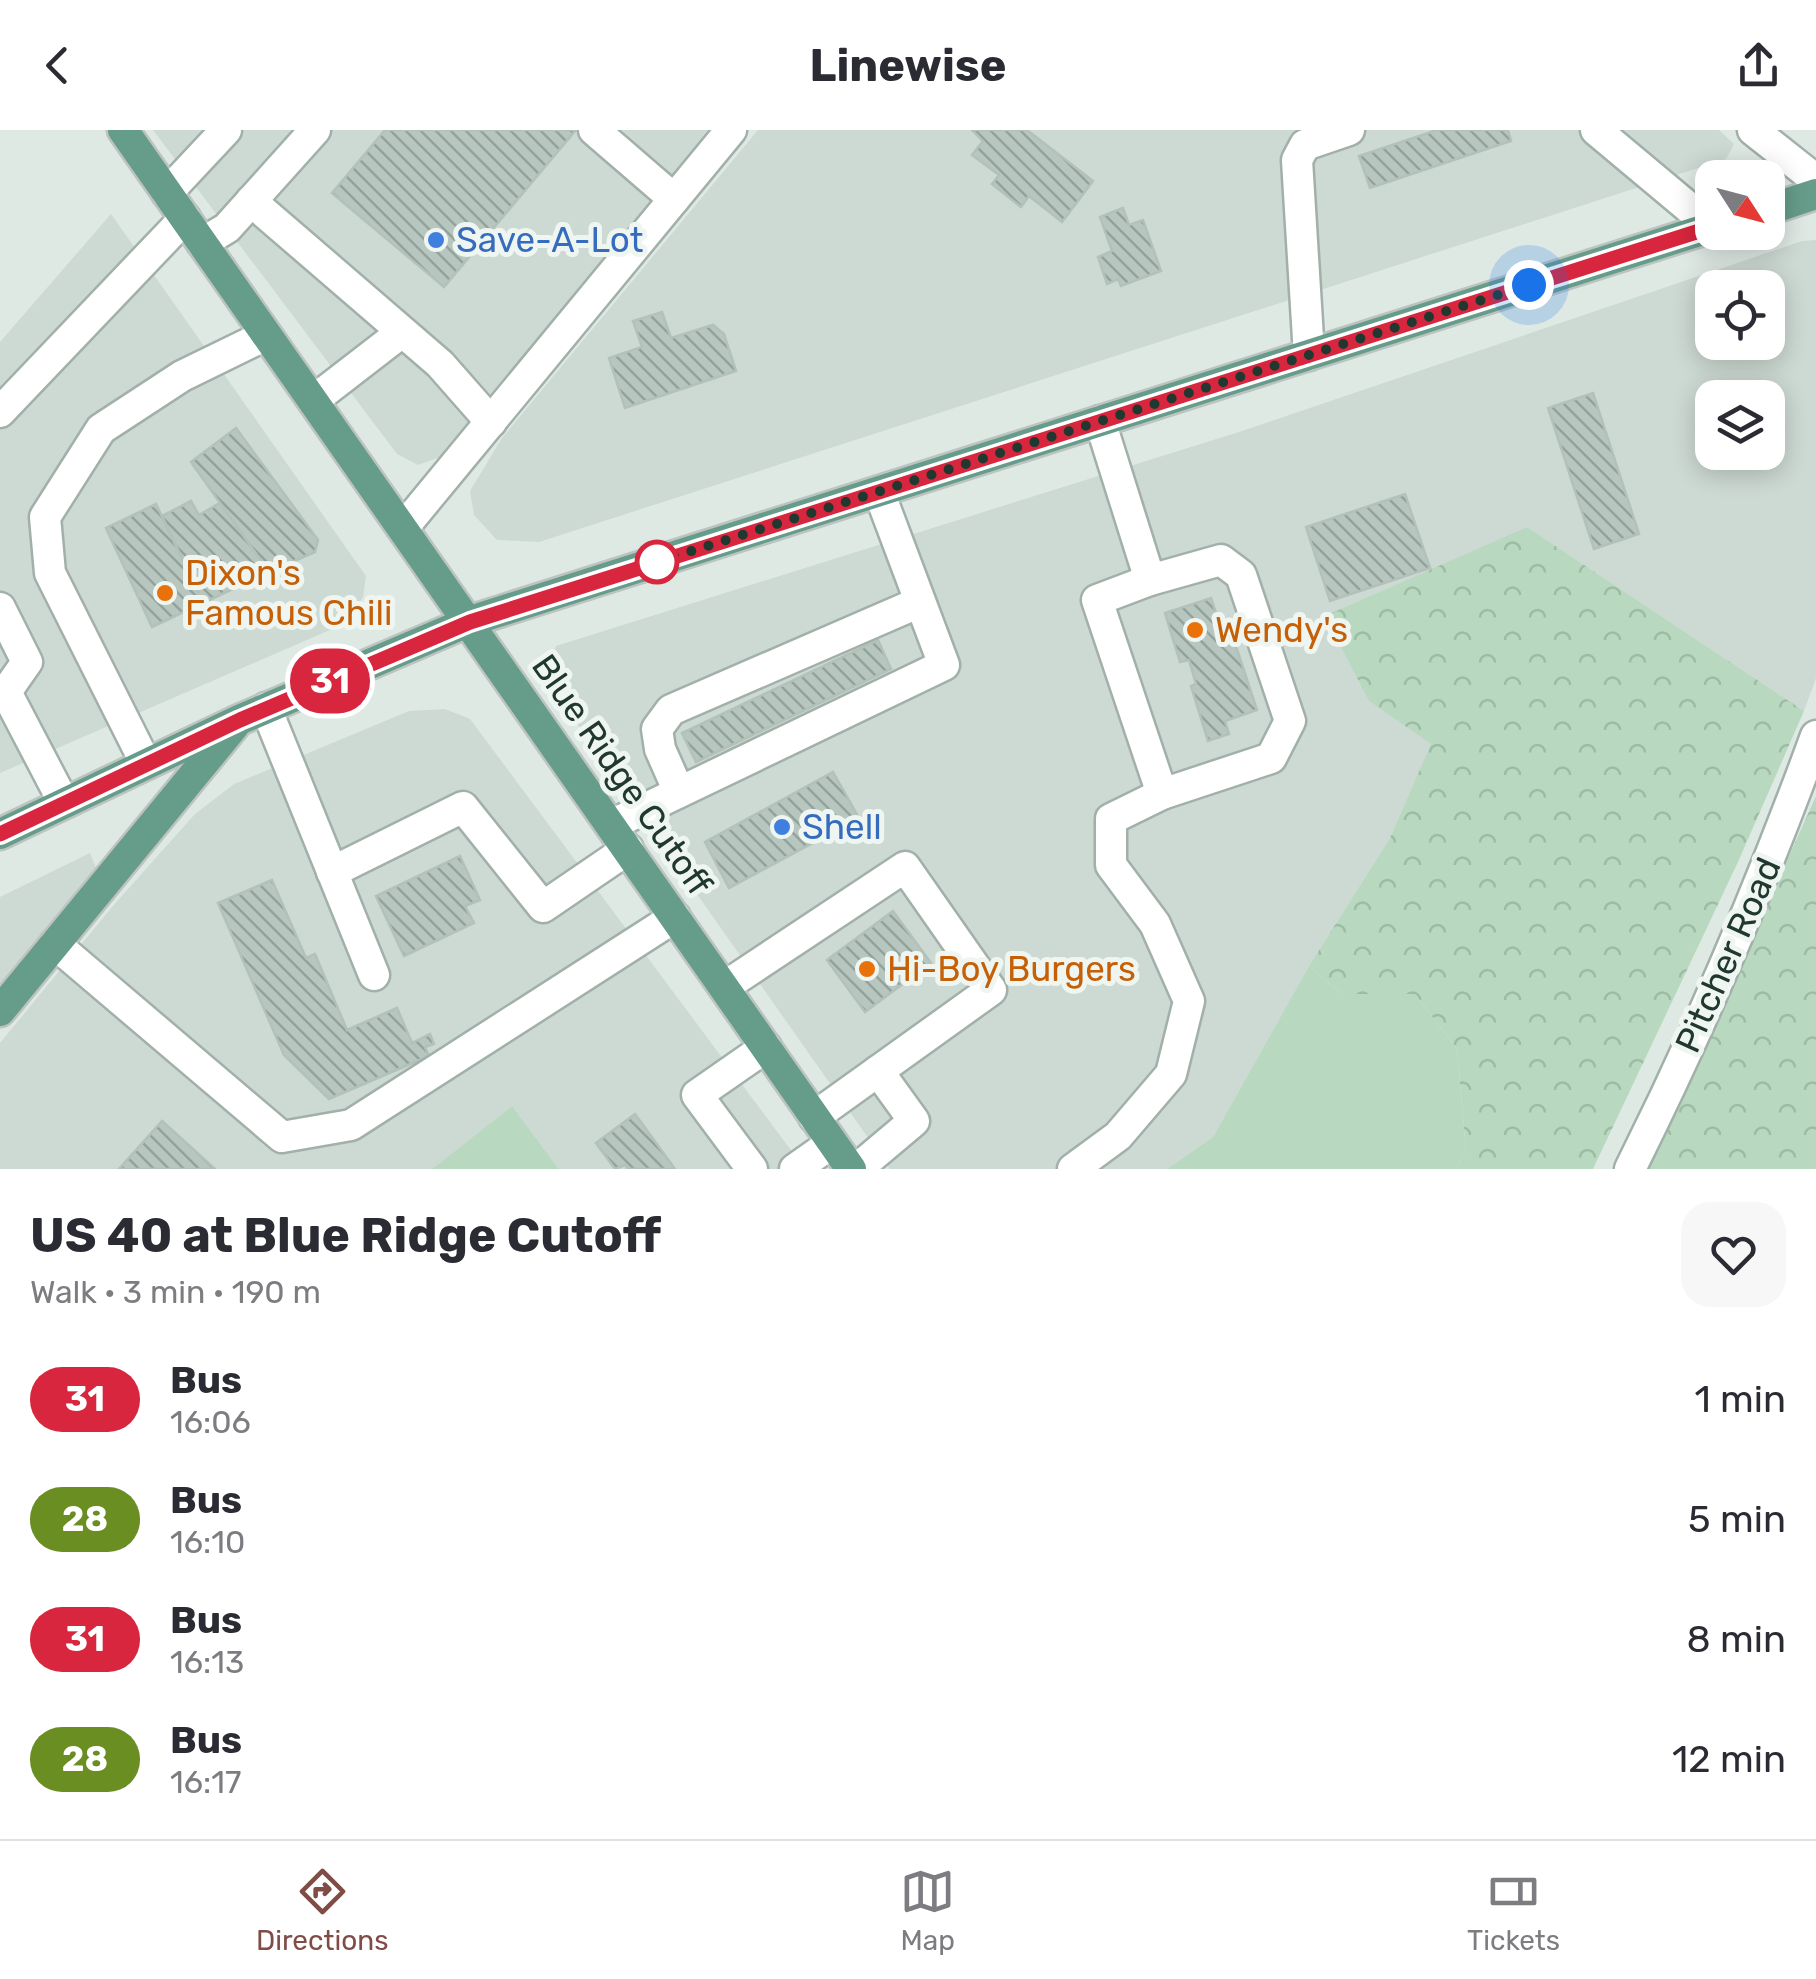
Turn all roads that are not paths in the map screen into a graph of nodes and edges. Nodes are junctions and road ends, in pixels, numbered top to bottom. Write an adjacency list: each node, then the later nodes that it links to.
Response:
1 (123, 130): 15 (main road, Blue Ridge Cutoff)
2 (226, 130): 15 (street)
3 (315, 130): 12 (street)
4 (594, 130): 11 (street)
5 (731, 130): 11 (street)
6 (1349, 130): 19 (street)
7 (1596, 130): 14 (street)
8 (1753, 130): 9 (street)
9 (1816, 180)
10 (1816, 194): 13 (main road)
11 (674, 200): 22 (street)
12 (252, 201): 15 (street); 17 (street)
13 (1785, 204)
14 (1695, 213)
15 (185, 218): 18 (main road, Blue Ridge Cutoff); 21 (street)
16 (1695, 232): 19 (main road)
17 (402, 332): 20 (street); 22 (street)
18 (266, 335): 20 (main road, Blue Ridge Cutoff); 33 (street)
19 (1309, 355): 23 (main road)
20 (314, 400): 25 (main road, Blue Ridge Cutoff)
21 (0, 412)
22 (491, 422): 25 (street)
23 (1100, 422): 24 (main road); 26 (street)
24 (879, 492): 27 (street); 29 (main road)
25 (404, 528): 29 (main road, Blue Ridge Cutoff)
26 (1150, 580): 35 (street); 35 (street)
27 (920, 602): 34 (street); 34 (street)
28 (0, 608): 30 (street)
29 (470, 622): 31 (main road); 38 (main road, Blue Ridge Cutoff)
30 (3, 693): 36 (street)
31 (252, 714): 33 (main road); 39 (street); 41 (main road)
32 (1816, 736): 53 (street, Pitcher Road)
33 (146, 764): 36 (main road)
34 (679, 792): 38 (street)
35 (1162, 794): 52 (street)
36 (64, 803): 37 (main road)
37 (0, 834)
38 (620, 837): 39 (street); 40 (main road, Blue Ridge Cutoff)
39 (332, 872): 42 (street)
40 (676, 917): 41 (street); 43 (main road, Blue Ridge Cutoff)
41 (55, 944): 44 (main road)
42 (374, 976)
43 (724, 987): 45 (main road, Blue Ridge Cutoff); 46 (street)
44 (0, 1010)
45 (766, 1047): 47 (main road, Blue Ridge Cutoff); 49 (street)
46 (878, 1071): 47 (street); 51 (street)
47 (814, 1117): 48 (main road, Blue Ridge Cutoff)
48 (832, 1143): 50 (street); 51 (main road, Blue Ridge Cutoff)
49 (752, 1169)
50 (795, 1169)
51 (854, 1169)
52 (1073, 1169)
53 (1630, 1169)

